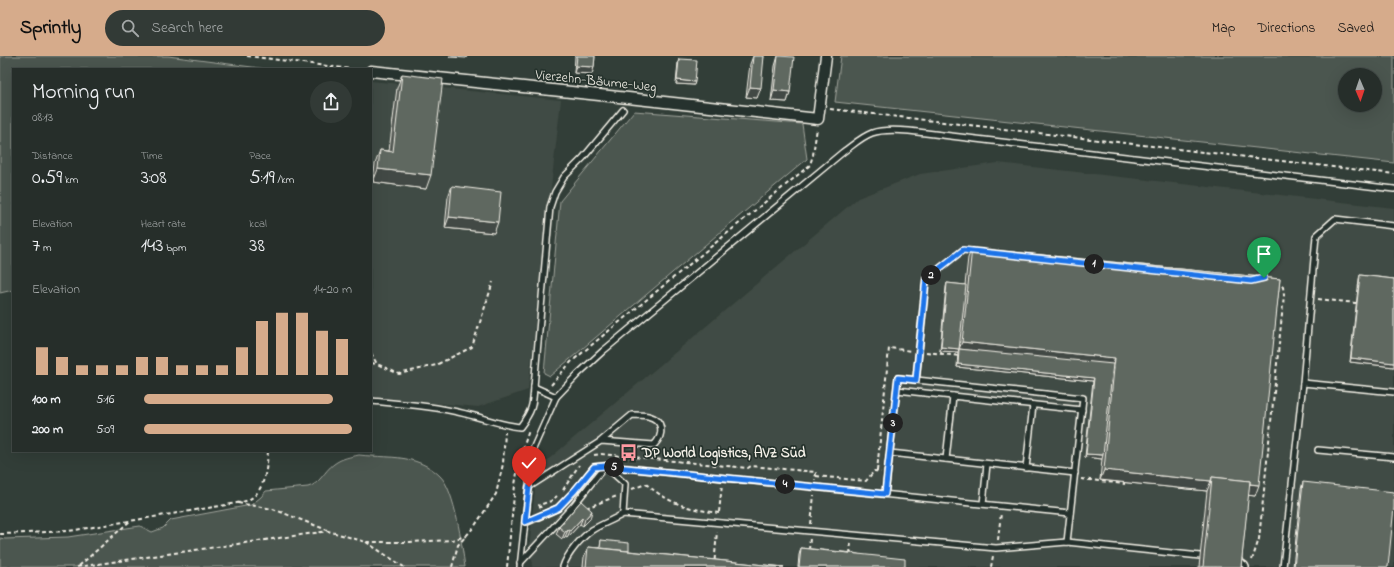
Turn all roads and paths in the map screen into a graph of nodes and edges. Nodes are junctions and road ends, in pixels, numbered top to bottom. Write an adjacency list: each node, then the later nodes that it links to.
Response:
1 (247, 56): 3 (path)
2 (826, 56): 5 (street)
3 (343, 68)
4 (372, 71): 5 (street, Vierzehn-Bäume-Weg)
5 (819, 108): 7 (path)
6 (623, 110): 21 (lane)
7 (1394, 174)
8 (1394, 189): 25 (lane)
9 (1394, 226): 14 (lane)
10 (979, 251): 11 (path)
11 (926, 279): 19 (lane)
12 (493, 282): 18 (path)
13 (1277, 282): 65 (path)
14 (1310, 299): 15 (path); 20 (lane)
15 (1356, 304)
16 (372, 355): 18 (path)
17 (372, 362): 18 (path)
18 (377, 364)
19 (916, 380): 22 (lane); 28 (lane)
20 (1303, 383): 23 (lane); 73 (lane)
21 (534, 386): 25 (lane); 29 (lane)
22 (897, 390): 24 (lane); 33 (lane)
23 (1394, 392)
24 (953, 396): 27 (lane); 35 (lane)
25 (556, 397): 43 (lane)
26 (372, 401): 29 (lane)
27 (1033, 405): 28 (lane); 38 (lane)
28 (1082, 410): 41 (lane)
29 (505, 425): 58 (path)
30 (601, 441): 30 (lane); 43 (lane)
31 (1318, 450): 34 (lane)
32 (268, 452): 47 (path)
33 (890, 453): 35 (lane); 39 (lane)
34 (1394, 457)
35 (946, 459): 36 (lane)
36 (987, 464): 38 (lane); 48 (lane)
37 (606, 466): 44 (lane); 45 (lane); 46 (lane); 54 (lane)
38 (1026, 468): 41 (lane)
39 (888, 473): 40 (path); 45 (lane)
40 (816, 476)
41 (1074, 476): 42 (path); 51 (lane)
42 (1126, 484)
43 (529, 487): 54 (lane)
44 (625, 492): 46 (path); 50 (path); 52 (lane)
45 (885, 494): 48 (lane)
46 (577, 501): 66 (lane)
47 (236, 503): 53 (path); 55 (path)
48 (983, 504): 49 (lane)
49 (1002, 506): 51 (lane); 61 (path)
50 (719, 513)
51 (1070, 513): 60 (lane)
52 (623, 514): 57 (lane); 70 (lane)
53 (131, 520): 56 (path); 67 (path)
54 (525, 522): 66 (lane)
55 (328, 530): 59 (path); 67 (path)
56 (0, 534)
57 (852, 535): 61 (lane); 62 (path)
58 (466, 536): 59 (path); 69 (path)
59 (366, 542): 68 (path)
60 (1067, 542): 61 (lane); 63 (lane)
61 (996, 548): 71 (path)
62 (850, 556)
63 (1200, 556)
64 (1238, 560): 72 (lane)
65 (1252, 560)
66 (520, 565)
67 (78, 566)
68 (404, 567)
69 (452, 567)
70 (563, 567)
71 (991, 567)
72 (1246, 567)
73 (1283, 567)

